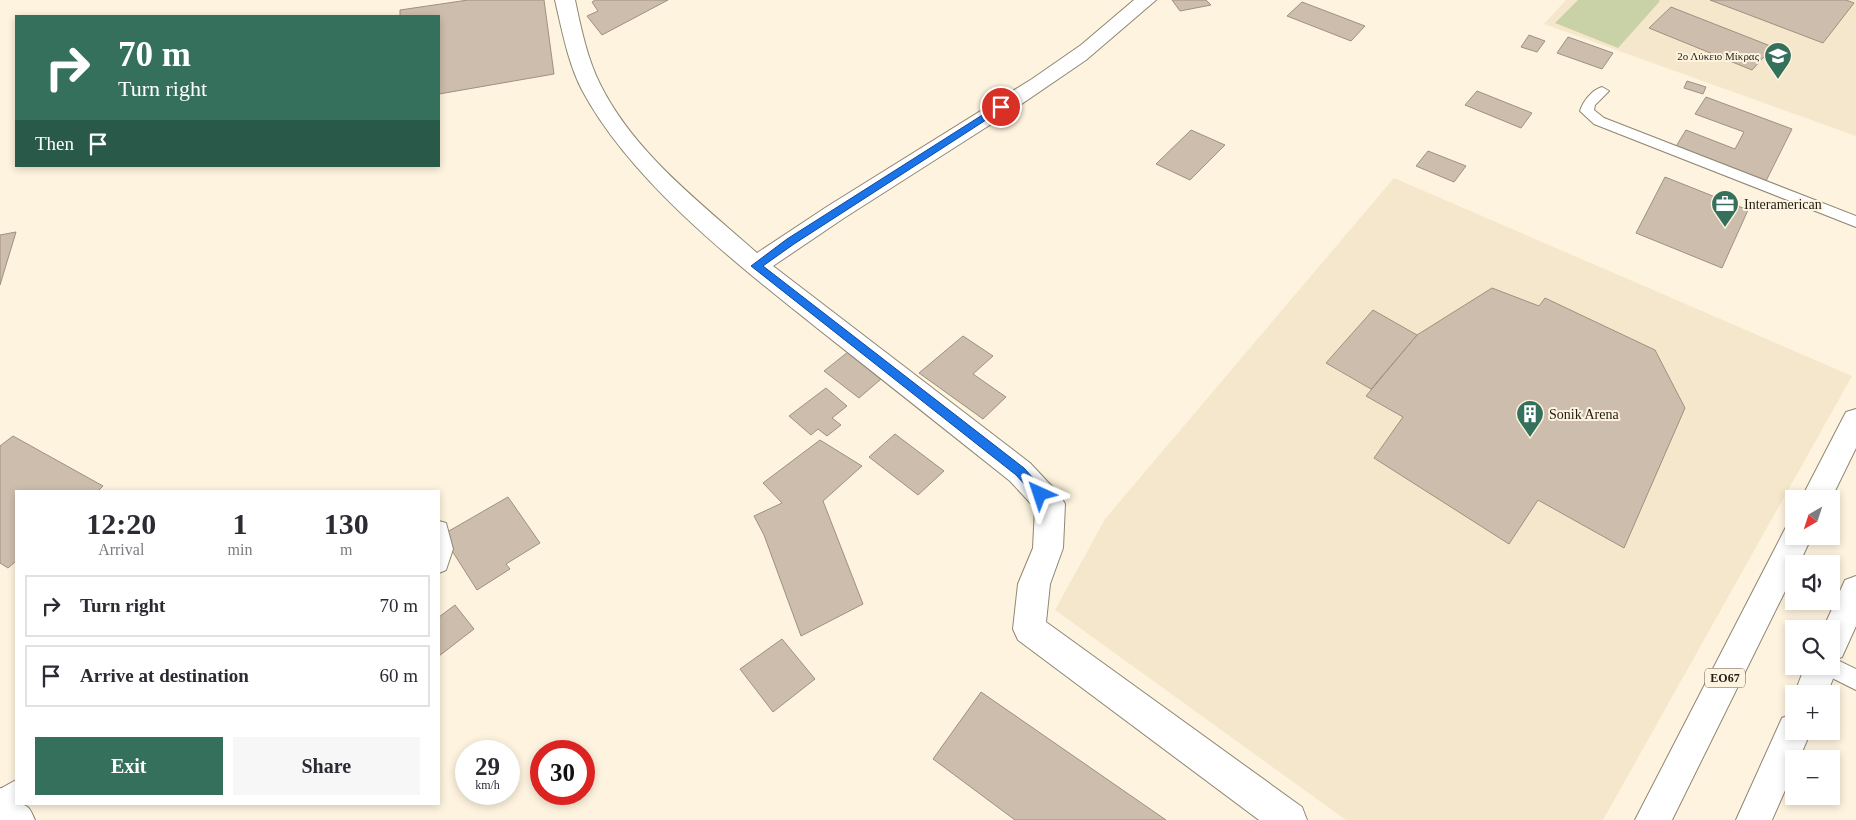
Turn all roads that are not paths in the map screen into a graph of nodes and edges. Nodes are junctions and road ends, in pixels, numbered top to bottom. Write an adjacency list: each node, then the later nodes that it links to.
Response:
1 (565, 0): 5 (street)
2 (1146, 0): 5 (street)
3 (1602, 91): 4 (lane)
4 (1856, 222)
5 (756, 266): 19 (street)
6 (1856, 420): 7 (street)
7 (1821, 490)
8 (440, 535): 10 (lane)
9 (1792, 545): 20 (street, ΕΟ67)
10 (440, 560)
11 (1856, 590): 12 (street)
12 (1840, 626)
13 (1840, 672): 14 (lane)
14 (1856, 680)
15 (1790, 740): 21 (street)
16 (15, 792): 17 (lane)
17 (0, 804): 18 (street)
18 (17, 820)
19 (1289, 820)
20 (1652, 820)
21 (1754, 820)

